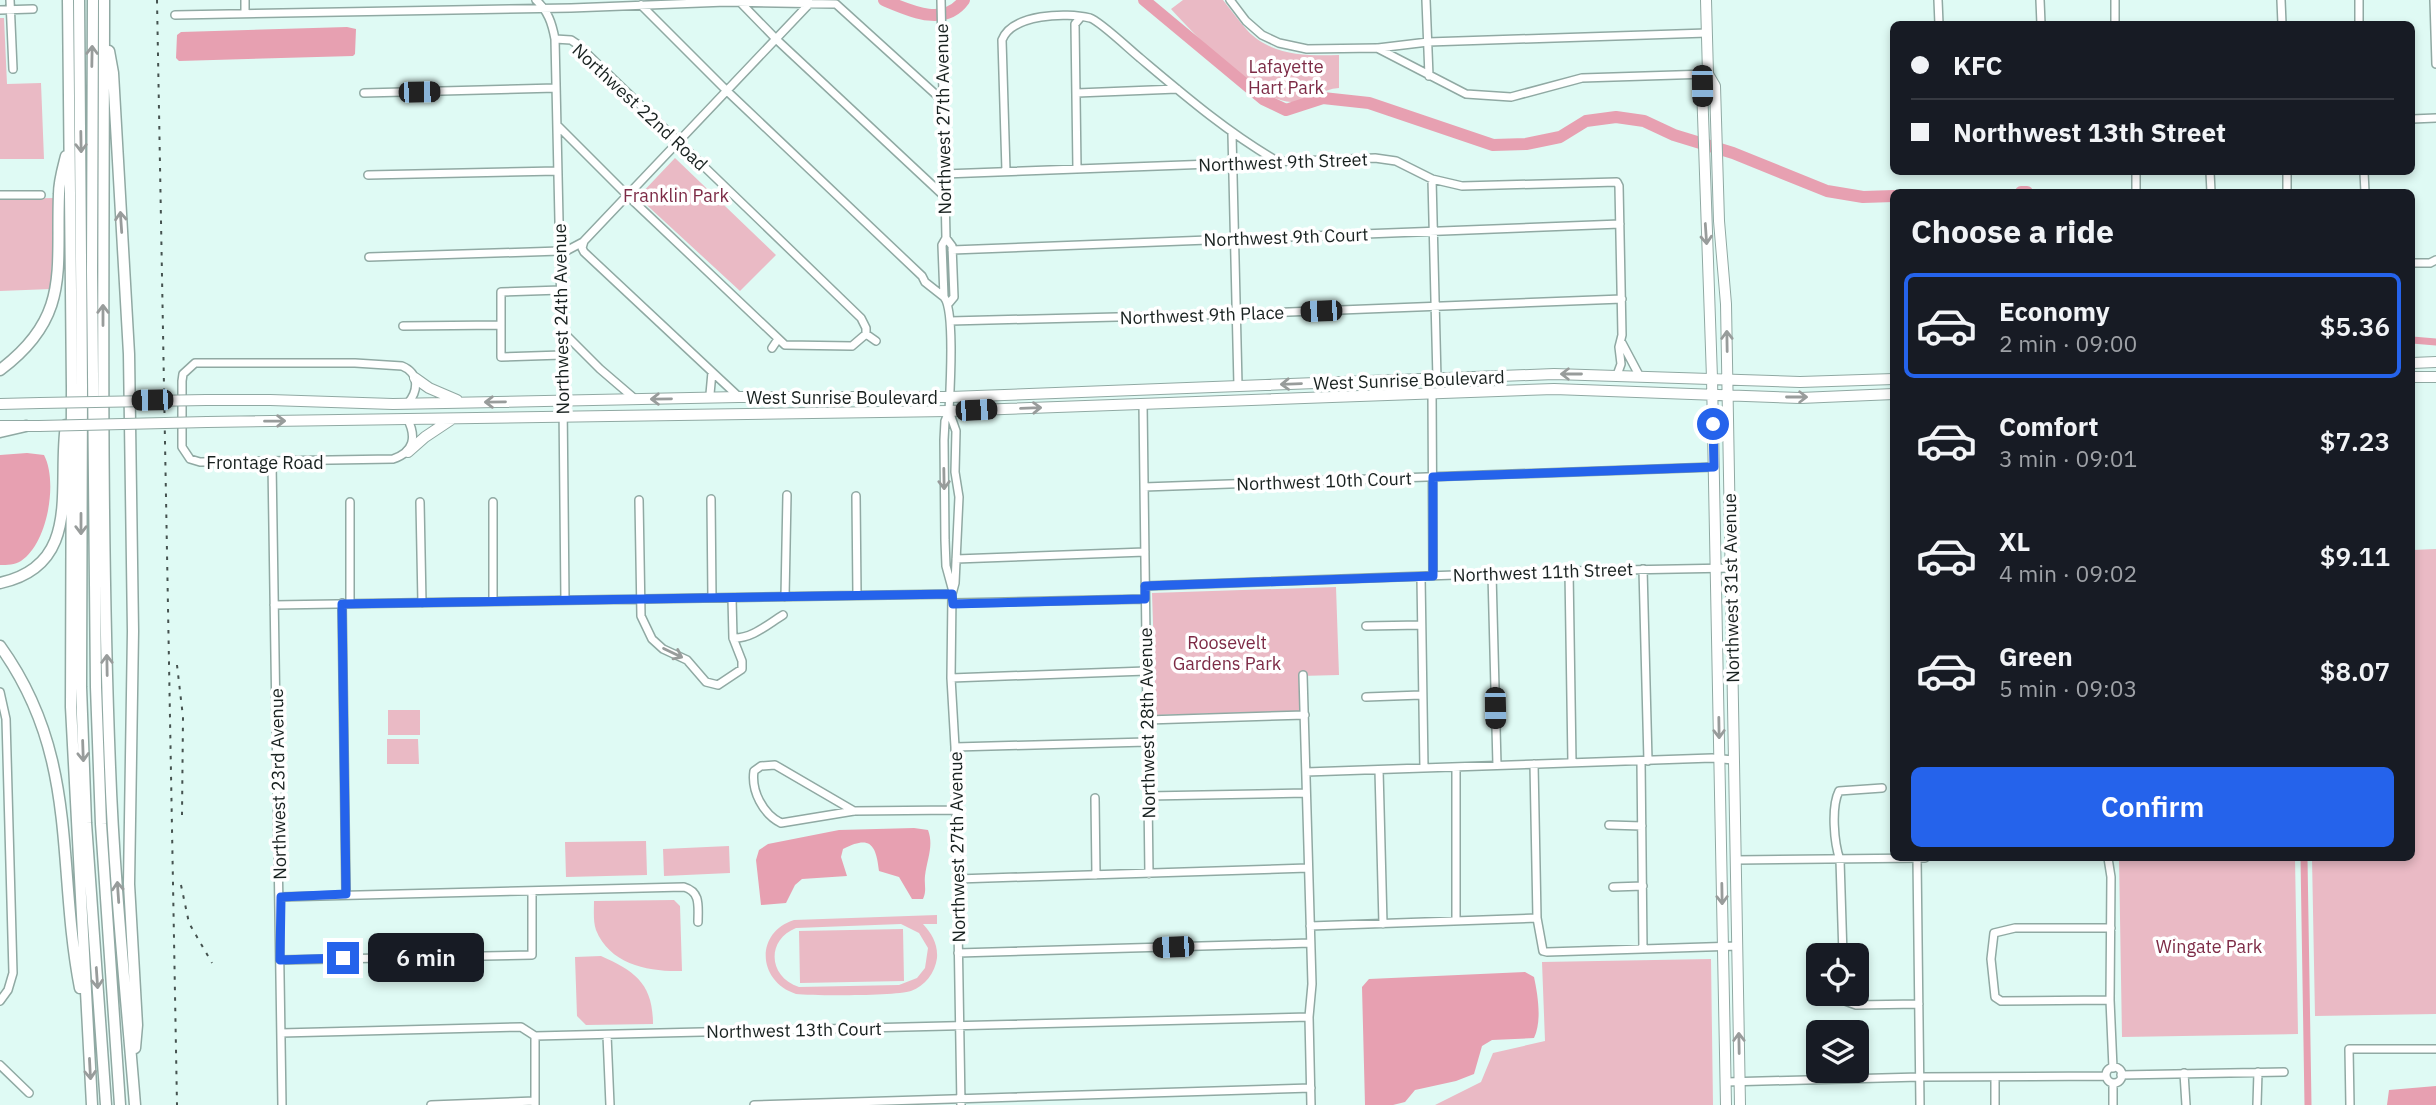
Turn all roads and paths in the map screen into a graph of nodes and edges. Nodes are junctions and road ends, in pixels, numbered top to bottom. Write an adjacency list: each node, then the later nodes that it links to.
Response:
1 (10, 0): 26 (street)
2 (68, 0): 54 (highway)
3 (79, 0): 264 (highway, one-way to 264)
4 (93, 0): 265 (highway, one-way to 4)
5 (104, 0): 28 (highway)
6 (245, 0): 27 (street)
7 (536, 0): 23 (street, Northwest 22nd Road)
8 (1230, 0): 40 (street)
9 (1426, 0): 39 (street)
10 (1706, 0): 36 (main road, Northwest 31st Avenue)
11 (1938, 0): 31 (street)
12 (2040, 0): 32 (street)
13 (2115, 0): 33 (street)
14 (2281, 0): 34 (street)
15 (2359, 0): 35 (street)
16 (2434, 0): 41 (street)
17 (687, 1): 18 (street); 22 (street)
18 (726, 1): 20 (street)
19 (941, 1): 50 (street, Northwest 27th Avenue)
20 (740, 2): 21 (street); 38 (street)
21 (810, 3): 38 (street); 50 (street)
22 (641, 5): 23 (street); 47 (street)
23 (544, 8): 27 (street); 37 (street, Northwest 22nd Road)
24 (33, 9): 26 (street)
25 (0, 10): 26 (street)
26 (11, 10): 42 (street)
27 (245, 13): 29 (street)
28 (104, 15): 124 (highway, one-way to 28); 257 (highway, one-way to 28)
29 (175, 15)
30 (1080, 18): 46 (street); 49 (street); 60 (street)
31 (1939, 21)
32 (2040, 21)
33 (2115, 21)
34 (2282, 21)
35 (2359, 21)
36 (1707, 33): 39 (street); 43 (main road, Northwest 31st Avenue)
37 (555, 38): 45 (street, Northwest 24th Avenue); 56 (street, Northwest 22nd Road)
38 (777, 40): 47 (street); 68 (street)
39 (1429, 42): 40 (street); 44 (street)
40 (1377, 48): 44 (street)
41 (2436, 64)
42 (13, 69)
43 (1708, 74): 44 (street); 69 (main road, Northwest 31st Avenue); 70 (main road, Northwest 31st Avenue)
44 (1429, 76)
45 (556, 88): 48 (street); 53 (street, Northwest 24th Avenue)
46 (1177, 89): 49 (street); 55 (street)
47 (727, 91): 56 (street); 82 (street)
48 (364, 93)
49 (1077, 93): 59 (street)
50 (943, 102): 62 (street, Northwest 27th Avenue)
51 (2436, 118): 52 (street)
52 (2415, 119)
53 (557, 125): 61 (street, Northwest 24th Avenue); 67 (street)
54 (70, 133): 100 (highway); 114 (highway)
55 (1232, 134): 57 (street); 58 (street)
56 (678, 143): 67 (street); 92 (street, Northwest 22nd Road)
57 (1278, 162): 58 (street, Northwest 9th Street); 64 (street, Northwest 9th Street)
58 (1233, 163): 59 (street, Northwest 9th Street); 74 (street)
59 (1077, 169): 60 (street, Northwest 9th Street)
60 (1006, 170): 62 (street, Northwest 9th Street)
61 (558, 171): 63 (street); 77 (street, Northwest 24th Avenue)
62 (944, 174): 68 (street, Northwest 27th Avenue)
63 (368, 175)
64 (1432, 179): 71 (street, Northwest 9th Street); 72 (street)
65 (0, 195): 66 (street)
66 (41, 195)
67 (628, 196): 75 (street); 95 (street)
68 (945, 197): 73 (street, Northwest 27th Avenue)
69 (1705, 202): 70 (main road); 108 (main road, Northwest 31st Avenue, one-way to 108)
70 (1719, 221): 110 (main road, Northwest 31st Avenue, one-way to 70)
71 (1619, 225): 72 (street, Northwest 9th Court); 84 (street)
72 (1434, 231): 74 (street, Northwest 9th Court); 86 (street)
73 (946, 238): 76 (street, Northwest 27th Avenue); 81 (street, Northwest 27th Avenue)
74 (1234, 240): 76 (street, Northwest 9th Court); 87 (street)
75 (584, 246): 77 (street); 101 (street)
76 (952, 250): 85 (street, Northwest 27th Avenue)
77 (563, 251): 78 (street); 83 (street, Northwest 24th Avenue)
78 (369, 257)
79 (2436, 260): 80 (street)
80 (2415, 263)
81 (943, 272): 82 (street); 85 (street, Northwest 27th Avenue)
82 (922, 276): 85 (street)
83 (561, 290): 89 (street); 91 (street, Northwest 24th Avenue)
84 (1622, 299): 86 (street, Northwest 9th Place); 93 (street)
85 (947, 300): 88 (street, Northwest 27th Avenue)
86 (1436, 307): 87 (street, Northwest 9th Place); 109 (street)
87 (1238, 314): 88 (street, Northwest 9th Place); 112 (street)
88 (950, 321): 121 (street, Northwest 27th Avenue)
89 (501, 325): 90 (street); 97 (street)
90 (403, 326)
91 (562, 331): 97 (street, Northwest 24th Avenue); 123 (street)
92 (866, 334): 94 (street); 95 (street)
93 (1621, 339): 102 (street); 103 (street)
94 (876, 341)
95 (781, 342): 96 (street)
96 (772, 348)
97 (562, 355): 125 (street, Northwest 24th Avenue)
98 (2436, 362): 99 (main road)
99 (2415, 363)
100 (0, 370)
101 (711, 372): 120 (street); 122 (street)
102 (1617, 375): 103 (main road, West Sunrise Boulevard); 107 (main road, West Sunrise Boulevard, one-way to 107)
103 (1639, 375): 108 (main road, West Sunrise Boulevard)
104 (2415, 377): 105 (main road)
105 (2436, 377)
106 (415, 378): 126 (street); 127 (main road); 139 (street, Frontage Road)
107 (1457, 378): 109 (main road, West Sunrise Boulevard); 115 (main road)
108 (1712, 378): 110 (main road, West Sunrise Boulevard); 118 (main road, Northwest 31st Avenue)
109 (1437, 379): 112 (main road, West Sunrise Boulevard, one-way to 112); 116 (main road)
110 (1728, 379): 111 (main road, West Sunrise Boulevard); 119 (main road, Northwest 31st Avenue)
111 (1890, 379)
112 (1238, 385): 113 (main road, West Sunrise Boulevard)
113 (1217, 386): 121 (main road, West Sunrise Boulevard); 129 (main road)
114 (72, 388): 159 (highway); 241 (highway)
115 (1433, 392): 116 (main road, West Sunrise Boulevard); 118 (main road, West Sunrise Boulevard); 141 (street)
116 (1417, 393): 129 (main road, West Sunrise Boulevard)
117 (1890, 394): 119 (main road, West Sunrise Boulevard, one-way to 117)
118 (1713, 395): 119 (main road, West Sunrise Boulevard); 140 (main road, Northwest 31st Avenue)
119 (1729, 396): 153 (main road, Northwest 31st Avenue)
120 (739, 397): 121 (main road, West Sunrise Boulevard); 122 (main road, West Sunrise Boulevard)
121 (950, 397): 130 (street, Northwest 27th Avenue)
122 (706, 398): 123 (main road, West Sunrise Boulevard, one-way to 123)
123 (636, 399): 125 (main road, West Sunrise Boulevard)
124 (129, 401): 126 (main road, West Sunrise Boulevard, bridge); 128 (main road, West Sunrise Boulevard, bridge); 134 (highway, bridge)
125 (564, 402): 127 (main road, West Sunrise Boulevard, one-way to 127); 131 (street, Northwest 24th Avenue)
126 (408, 403): 127 (main road, West Sunrise Boulevard)
127 (464, 403)
128 (0, 404)
129 (1143, 404): 130 (main road, West Sunrise Boulevard, one-way to 129); 142 (street, Northwest 28th Avenue)
130 (949, 411): 131 (main road, West Sunrise Boulevard); 151 (street, Northwest 27th Avenue); 161 (street, Northwest 27th Avenue, one-way to 161)
131 (564, 416): 132 (main road, West Sunrise Boulevard); 168 (street, Northwest 24th Avenue)
132 (456, 417): 133 (main road, West Sunrise Boulevard); 138 (main road)
133 (407, 418): 134 (main road, West Sunrise Boulevard, one-way to 133, bridge); 138 (street)
134 (130, 425): 136 (main road, West Sunrise Boulevard, bridge); 257 (highway)
135 (0, 426): 136 (main road, West Sunrise Boulevard)
136 (26, 426): 137 (highway)
137 (0, 432)
138 (408, 452): 139 (street, Frontage Road)
139 (272, 463): 173 (street, Northwest 23rd Avenue)
140 (1714, 467): 141 (street, Northwest 10th Court); 152 (main road, Northwest 31st Avenue)
141 (1433, 477): 142 (street, Northwest 10th Court); 157 (street)
142 (1144, 487): 150 (street, Northwest 28th Avenue)
143 (787, 495): 163 (street)
144 (856, 496): 162 (street)
145 (711, 499): 164 (street)
146 (639, 500): 166 (street)
147 (350, 502): 171 (street)
148 (420, 502): 170 (street)
149 (493, 502): 169 (street)
150 (1145, 552): 151 (street); 160 (street, Northwest 28th Avenue)
151 (956, 559): 161 (street, Northwest 27th Avenue)
152 (1716, 568): 153 (street, Northwest 11th Street); 154 (street, Northwest 11th Street); 189 (main road, Northwest 31st Avenue, one-way to 189)
153 (1731, 568): 190 (main road, Northwest 31st Avenue)
154 (1643, 569): 155 (street, Northwest 11th Street); 191 (street)
155 (1569, 571): 156 (street, Northwest 11th Street); 192 (street)
156 (1492, 574): 157 (street, Northwest 11th Street); 194 (street)
157 (1433, 576): 158 (street, Northwest 11th Street)
158 (1421, 577): 160 (street, Northwest 11th Street); 175 (street)
159 (0, 583)
160 (1145, 586): 167 (street, Northwest 28th Avenue)
161 (952, 592): 162 (street); 172 (street, Northwest 27th Avenue)
162 (857, 595): 163 (street)
163 (785, 597): 165 (street)
164 (712, 598): 165 (street); 166 (street)
165 (732, 598): 177 (street)
166 (640, 599): 168 (street); 177 (street, one-way to 177)
167 (1145, 599): 172 (street); 179 (street, Northwest 28th Avenue)
168 (565, 600): 169 (street)
169 (493, 601): 170 (street)
170 (422, 603): 171 (street)
171 (346, 604): 173 (street); 220 (street)
172 (953, 604): 181 (street, Northwest 27th Avenue)
173 (275, 605): 221 (street, Northwest 23rd Avenue)
174 (783, 615): 177 (street)
175 (1421, 625): 176 (street); 183 (street)
176 (1366, 626)
177 (733, 638)
178 (0, 646): 241 (highway)
179 (1146, 671): 181 (street); 186 (street, Northwest 28th Avenue)
180 (1303, 675): 185 (street)
181 (951, 678): 188 (street, Northwest 27th Avenue)
182 (0, 692): 236 (street)
183 (1421, 695): 184 (street); 196 (street)
184 (1366, 697)
185 (1305, 715): 186 (street); 198 (street)
186 (1147, 720): 187 (street, Northwest 28th Avenue)
187 (1147, 742): 188 (street); 201 (street, Northwest 28th Avenue)
188 (956, 747): 203 (street, Northwest 27th Avenue)
189 (1720, 759): 190 (street); 191 (street); 207 (main road, Northwest 31st Avenue)
190 (1733, 760): 209 (main road, Northwest 31st Avenue)
191 (1645, 761): 192 (street); 206 (street)
192 (1572, 763): 193 (street)
193 (1534, 764): 194 (street); 222 (street)
194 (1497, 765): 195 (street)
195 (1456, 767): 196 (street); 223 (street)
196 (1424, 768): 197 (street)
197 (1379, 770): 198 (street); 225 (street)
198 (1306, 772): 200 (street)
199 (1882, 788): 210 (street)
200 (1306, 793): 201 (street); 213 (street)
201 (1148, 796): 214 (street, Northwest 28th Avenue)
202 (1095, 798): 215 (street)
203 (957, 810): 204 (street); 216 (street, Northwest 27th Avenue)
204 (854, 811): 204 (street)
205 (1609, 825): 206 (street)
206 (1642, 826): 217 (street)
207 (1721, 836): 209 (main road); 231 (main road, Northwest 31st Avenue, one-way to 231)
208 (1890, 859): 210 (street)
209 (1736, 860): 210 (street); 230 (main road, Northwest 31st Avenue)
210 (1840, 860): 229 (street)
211 (1917, 861): 237 (street)
212 (2108, 861): 227 (street)
213 (1308, 868): 214 (street); 226 (street)
214 (1149, 874): 215 (street)
215 (1096, 875): 216 (street)
216 (957, 879): 233 (street, Northwest 27th Avenue)
217 (1643, 886): 218 (street); 232 (street)
218 (1613, 887)
219 (532, 891): 220 (street); 224 (street); 234 (street)
220 (346, 894): 221 (street)
221 (281, 897): 234 (street, Northwest 23rd Avenue)
222 (1537, 918): 223 (street); 232 (street)
223 (1457, 921): 225 (street)
224 (698, 922)
225 (1382, 924): 226 (street)
226 (1310, 926): 228 (street)
227 (2111, 928): 235 (street); 235 (street)
228 (1310, 943): 233 (street); 239 (street)
229 (1843, 943)
230 (1738, 946): 231 (street); 256 (main road, Northwest 31st Avenue, one-way to 230)
231 (1723, 947): 232 (street); 255 (main road, Northwest 31st Avenue)
232 (1643, 949)
233 (958, 953): 240 (street, Northwest 27th Avenue)
234 (280, 960): 242 (street, Northwest 23rd Avenue)
235 (2110, 1000): 247 (street)
236 (0, 1001)
237 (1919, 1004): 238 (street); 253 (street)
238 (1869, 1005)
239 (1309, 1017): 240 (street, Northwest 13th Court); 259 (street)
240 (959, 1026): 243 (street, Northwest 13th Court); 261 (street, Northwest 27th Avenue)
241 (88, 1032): 263 (highway, one-way to 263)
242 (281, 1032): 244 (street, Northwest 13th Court); 267 (street, Northwest 23rd Avenue)
243 (607, 1035): 244 (street, Northwest 13th Court); 269 (street)
244 (535, 1036): 262 (street)
245 (2436, 1049): 279 (street)
246 (0, 1065): 260 (street)
247 (2113, 1068): 251 (street); 252 (street)
248 (2258, 1072): 249 (street); 250 (street); 278 (street)
249 (2284, 1072)
250 (2184, 1073): 251 (street); 277 (street)
251 (2121, 1075): 258 (street)
252 (2106, 1076): 254 (street); 258 (street)
253 (1920, 1077): 254 (street); 256 (street); 274 (street)
254 (1995, 1077): 275 (street)
255 (1726, 1082): 256 (street); 272 (main road, Northwest 31st Avenue)
256 (1740, 1082): 273 (main road, Northwest 31st Avenue)
257 (133, 1083): 266 (highway)
258 (2113, 1083): 276 (street)
259 (1311, 1088): 261 (street); 271 (street)
260 (29, 1093)
261 (961, 1102): 270 (street)
262 (535, 1103): 268 (street)
263 (92, 1105)
264 (106, 1105)
265 (120, 1105)
266 (135, 1105)
267 (282, 1105)
268 (431, 1105)
269 (610, 1105)
270 (754, 1105)
271 (1311, 1105)
272 (1727, 1105)
273 (1740, 1105)
274 (1920, 1105)
275 (1995, 1105)
276 (2113, 1105)
277 (2186, 1105)
278 (2258, 1105)
279 (2350, 1105)

